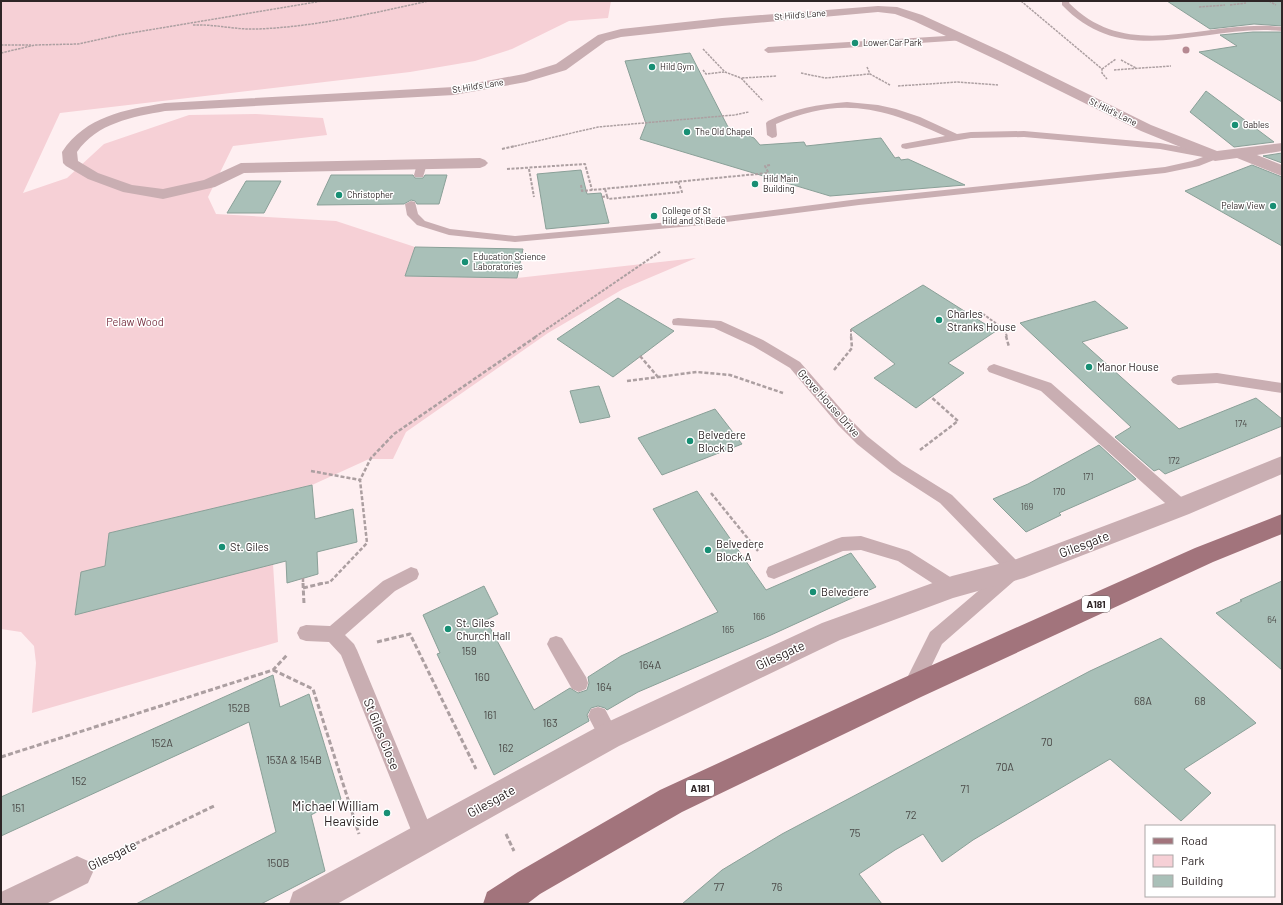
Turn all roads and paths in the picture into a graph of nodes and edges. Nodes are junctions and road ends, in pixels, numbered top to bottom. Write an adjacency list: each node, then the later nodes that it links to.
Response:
1 (322, 1): 7 (path)
2 (429, 1): 7 (path)
3 (1021, 1): 28 (path)
4 (1066, 1): 9 (lane)
5 (1269, 1): 6 (path)
6 (1277, 5)
7 (183, 25): 12 (path)
8 (684, 26): 10 (street, St Hild's Lane); 18 (street, St Hild's Lane); 23 (path)
9 (1282, 30)
10 (962, 38): 13 (lane); 41 (street, St Hild's Lane)
11 (1, 45): 12 (path)
12 (35, 45): 14 (path)
13 (768, 50)
14 (1, 52)
15 (1120, 60): 19 (path)
16 (583, 65): 18 (street)
17 (1171, 66): 19 (path)
18 (561, 67): 42 (street, St Hild's Lane)
19 (1136, 69): 22 (path)
20 (703, 70): 23 (path)
21 (869, 70): 25 (path)
22 (1114, 70)
23 (725, 72): 27 (path)
24 (794, 74): 25 (path)
25 (870, 74): 30 (path)
26 (779, 75): 27 (path)
27 (741, 78): 32 (path)
28 (1112, 84)
29 (999, 85): 30 (path)
30 (893, 86): 31 (path)
31 (886, 87)
32 (764, 104)
33 (754, 109): 34 (path)
34 (749, 112): 35 (path); 42 (path)
35 (754, 115)
36 (772, 135): 37 (lane)
37 (955, 137): 38 (lane); 41 (lane)
38 (906, 146)
39 (1282, 147): 40 (street)
40 (1239, 153): 41 (street, St Hild's Lane); 46 (street, St Hild's Lane)
41 (1215, 156): 57 (lane)
42 (480, 163)
43 (770, 165): 47 (path)
44 (506, 169): 45 (path)
45 (529, 169): 52 (path); 54 (path)
46 (1282, 171)
47 (768, 173): 48 (path); 49 (path)
48 (770, 176)
49 (678, 181): 51 (path); 53 (path)
50 (581, 185): 52 (path)
51 (605, 189): 52 (path); 53 (path)
52 (592, 190)
53 (607, 196): 55 (path)
54 (534, 197)
55 (602, 197)
56 (411, 204): 57 (lane)
57 (703, 222): 74 (path)
58 (979, 311): 61 (path)
59 (678, 322): 68 (lane, Grove House Drive)
60 (851, 329): 68 (path)
61 (1005, 330)
62 (640, 356): 64 (path)
63 (994, 369): 76 (lane)
64 (658, 377): 66 (path); 69 (path)
65 (1178, 380): 67 (lane)
66 (627, 381)
67 (1282, 388)
68 (817, 391): 72 (lane, Grove House Drive)
69 (784, 394)
70 (931, 397): 72 (path)
71 (1282, 465): 76 (street, Gilesgate)
72 (897, 468): 78 (lane, Grove House Drive)
73 (311, 471): 74 (path)
74 (360, 480): 81 (path)
75 (711, 493): 79 (path)
76 (1181, 507): 78 (street, Gilesgate)
77 (1282, 524): 89 (main road, A181)
78 (1015, 570): 82 (street, Gilesgate); 89 (lane)
79 (774, 572): 82 (lane)
80 (411, 574): 84 (lane)
81 (302, 578)
82 (952, 587): 91 (street, Gilesgate)
83 (306, 633): 84 (lane); 87 (path)
84 (333, 634): 86 (lane, St Giles Close)
85 (556, 644): 88 (lane)
86 (348, 650): 91 (path); 93 (lane, St Giles Close)
87 (273, 670): 90 (path); 94 (path)
88 (579, 683)
89 (911, 688): 96 (main road, A181)
90 (1, 757)
91 (491, 800): 93 (street, Gilesgate); 96 (path)
92 (214, 806): 95 (path, Gilesgate)
93 (424, 838): 94 (street, Gilesgate)
94 (370, 869): 98 (street, Gilesgate)
95 (77, 872): 97 (street, Gilesgate)
96 (529, 883): 99 (main road, A181)
97 (11, 904)
98 (305, 904)
99 (499, 904)

